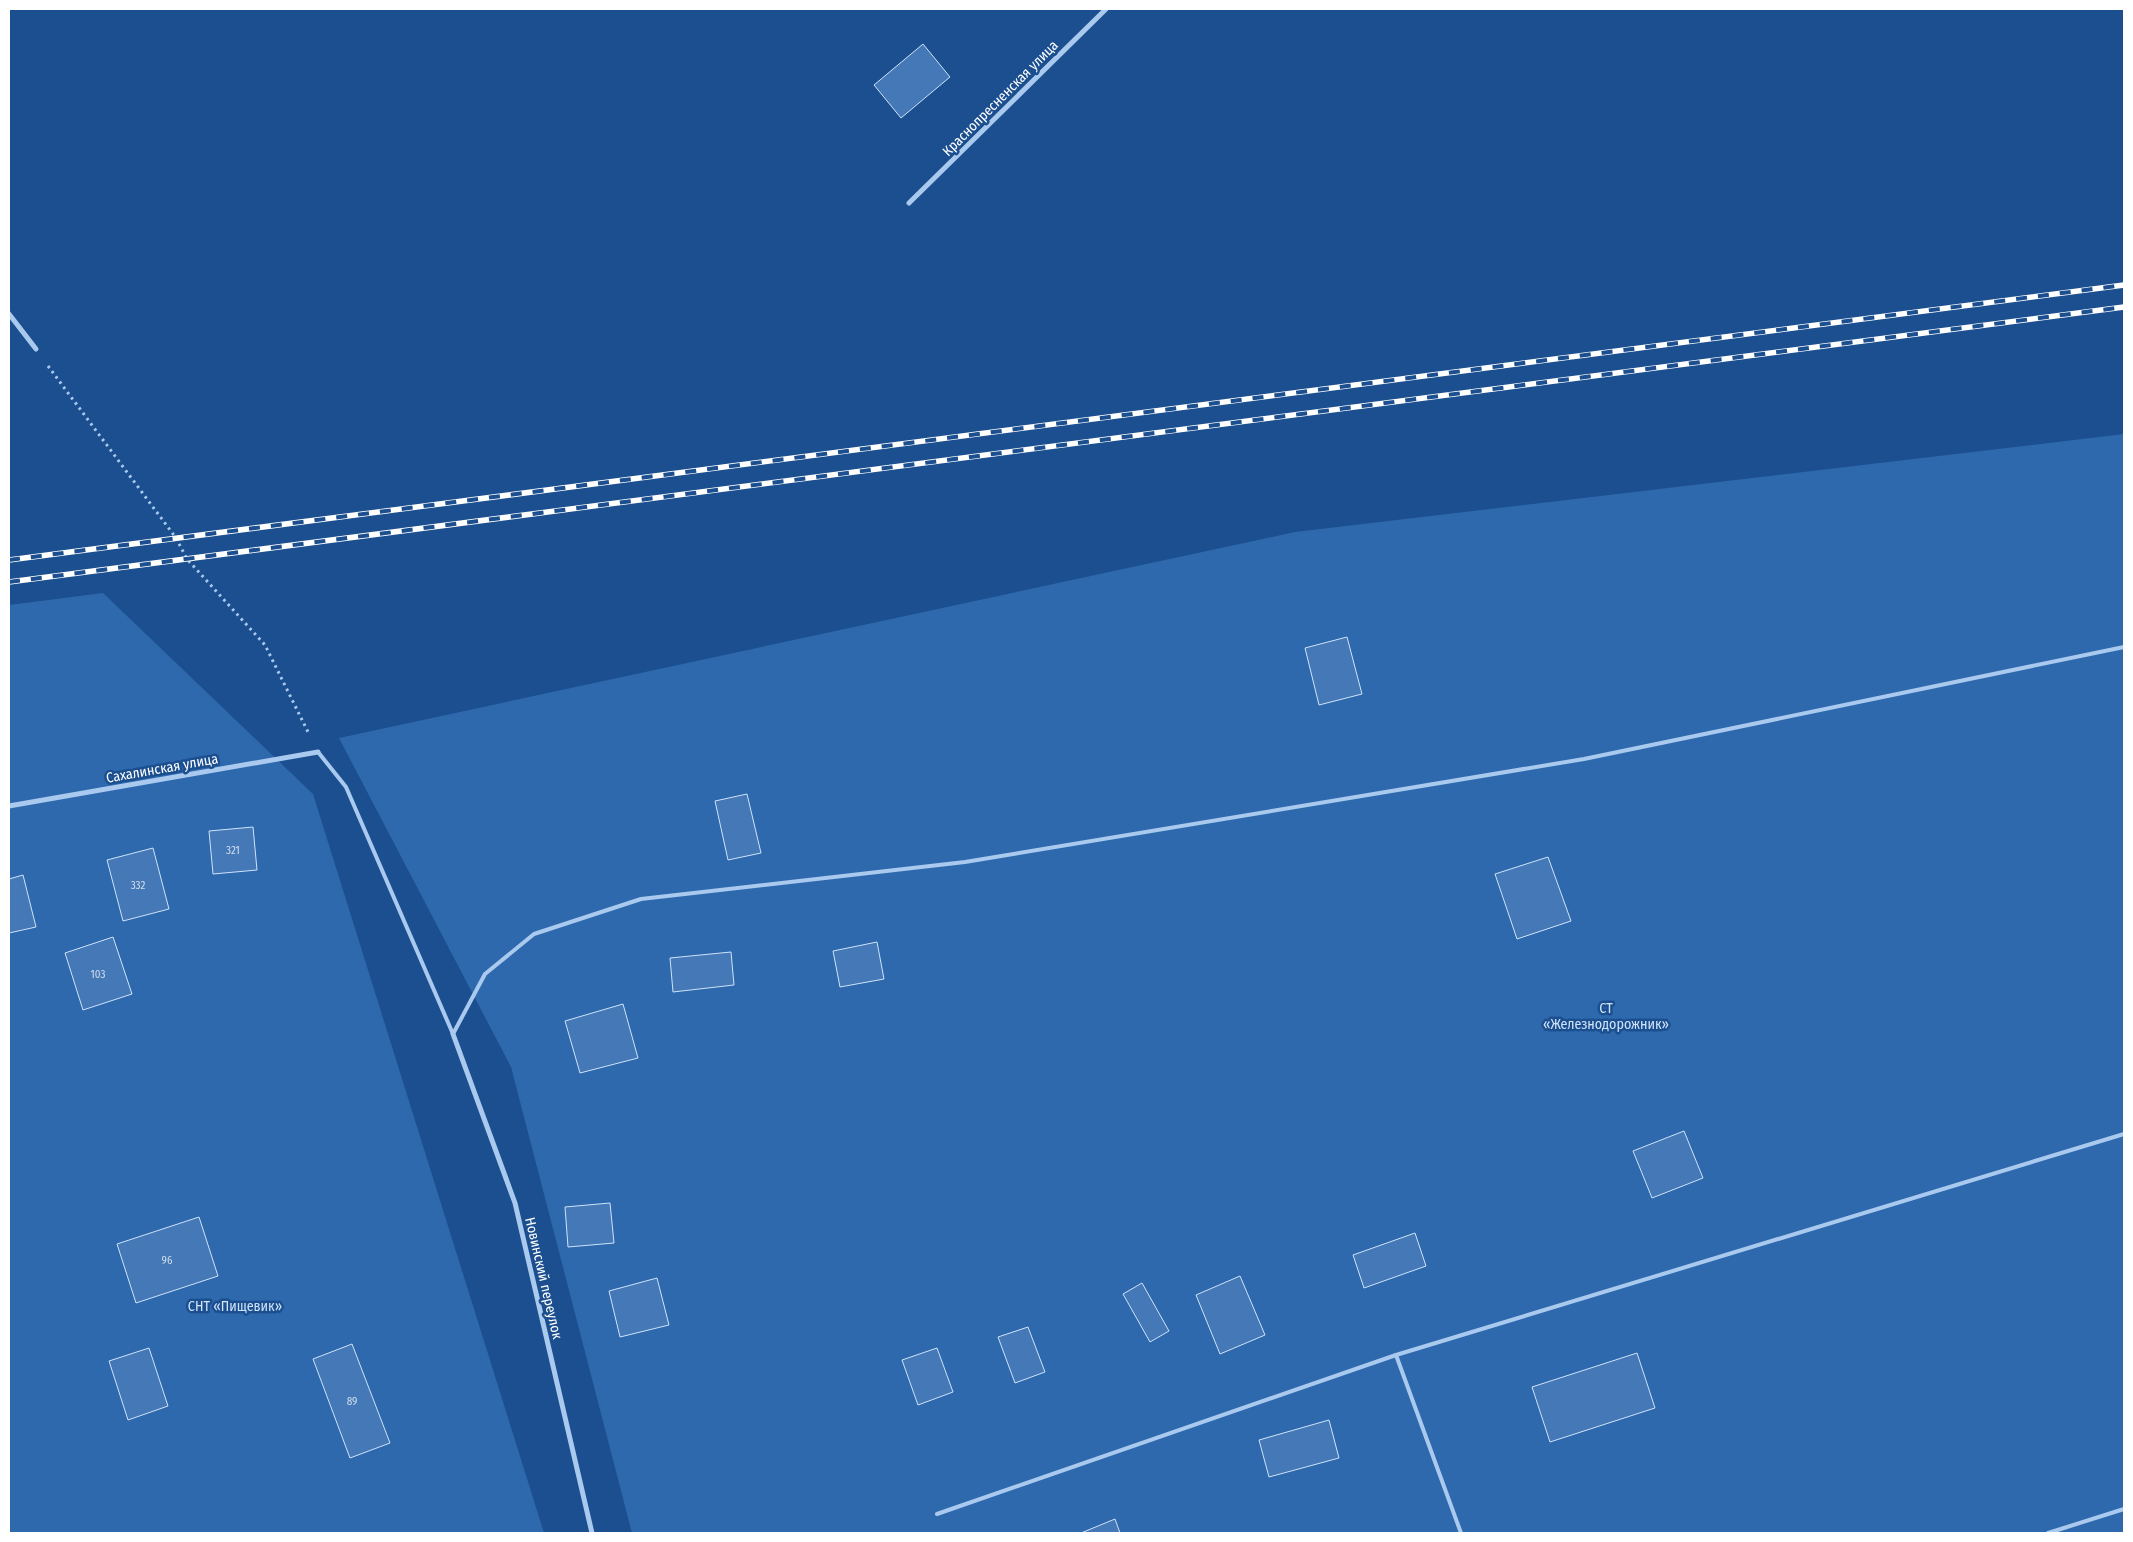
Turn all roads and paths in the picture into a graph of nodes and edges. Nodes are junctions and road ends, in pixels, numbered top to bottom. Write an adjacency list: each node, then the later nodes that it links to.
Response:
1 (1106, 9): 2 (street, Краснопресненская улица)
2 (909, 203)
3 (9, 314): 4 (street)
4 (36, 350): 6 (path)
5 (2124, 647): 8 (lane)
6 (318, 752): 7 (street, Сахалинская улица); 8 (lane)
7 (9, 806)
8 (453, 1034): 13 (street, Новинский переулок)
9 (2124, 1134): 10 (lane)
10 (1396, 1354): 12 (lane); 14 (lane)
11 (2124, 1509): 15 (lane)
12 (937, 1514)
13 (592, 1533)
14 (1462, 1533)
15 (2048, 1533)

